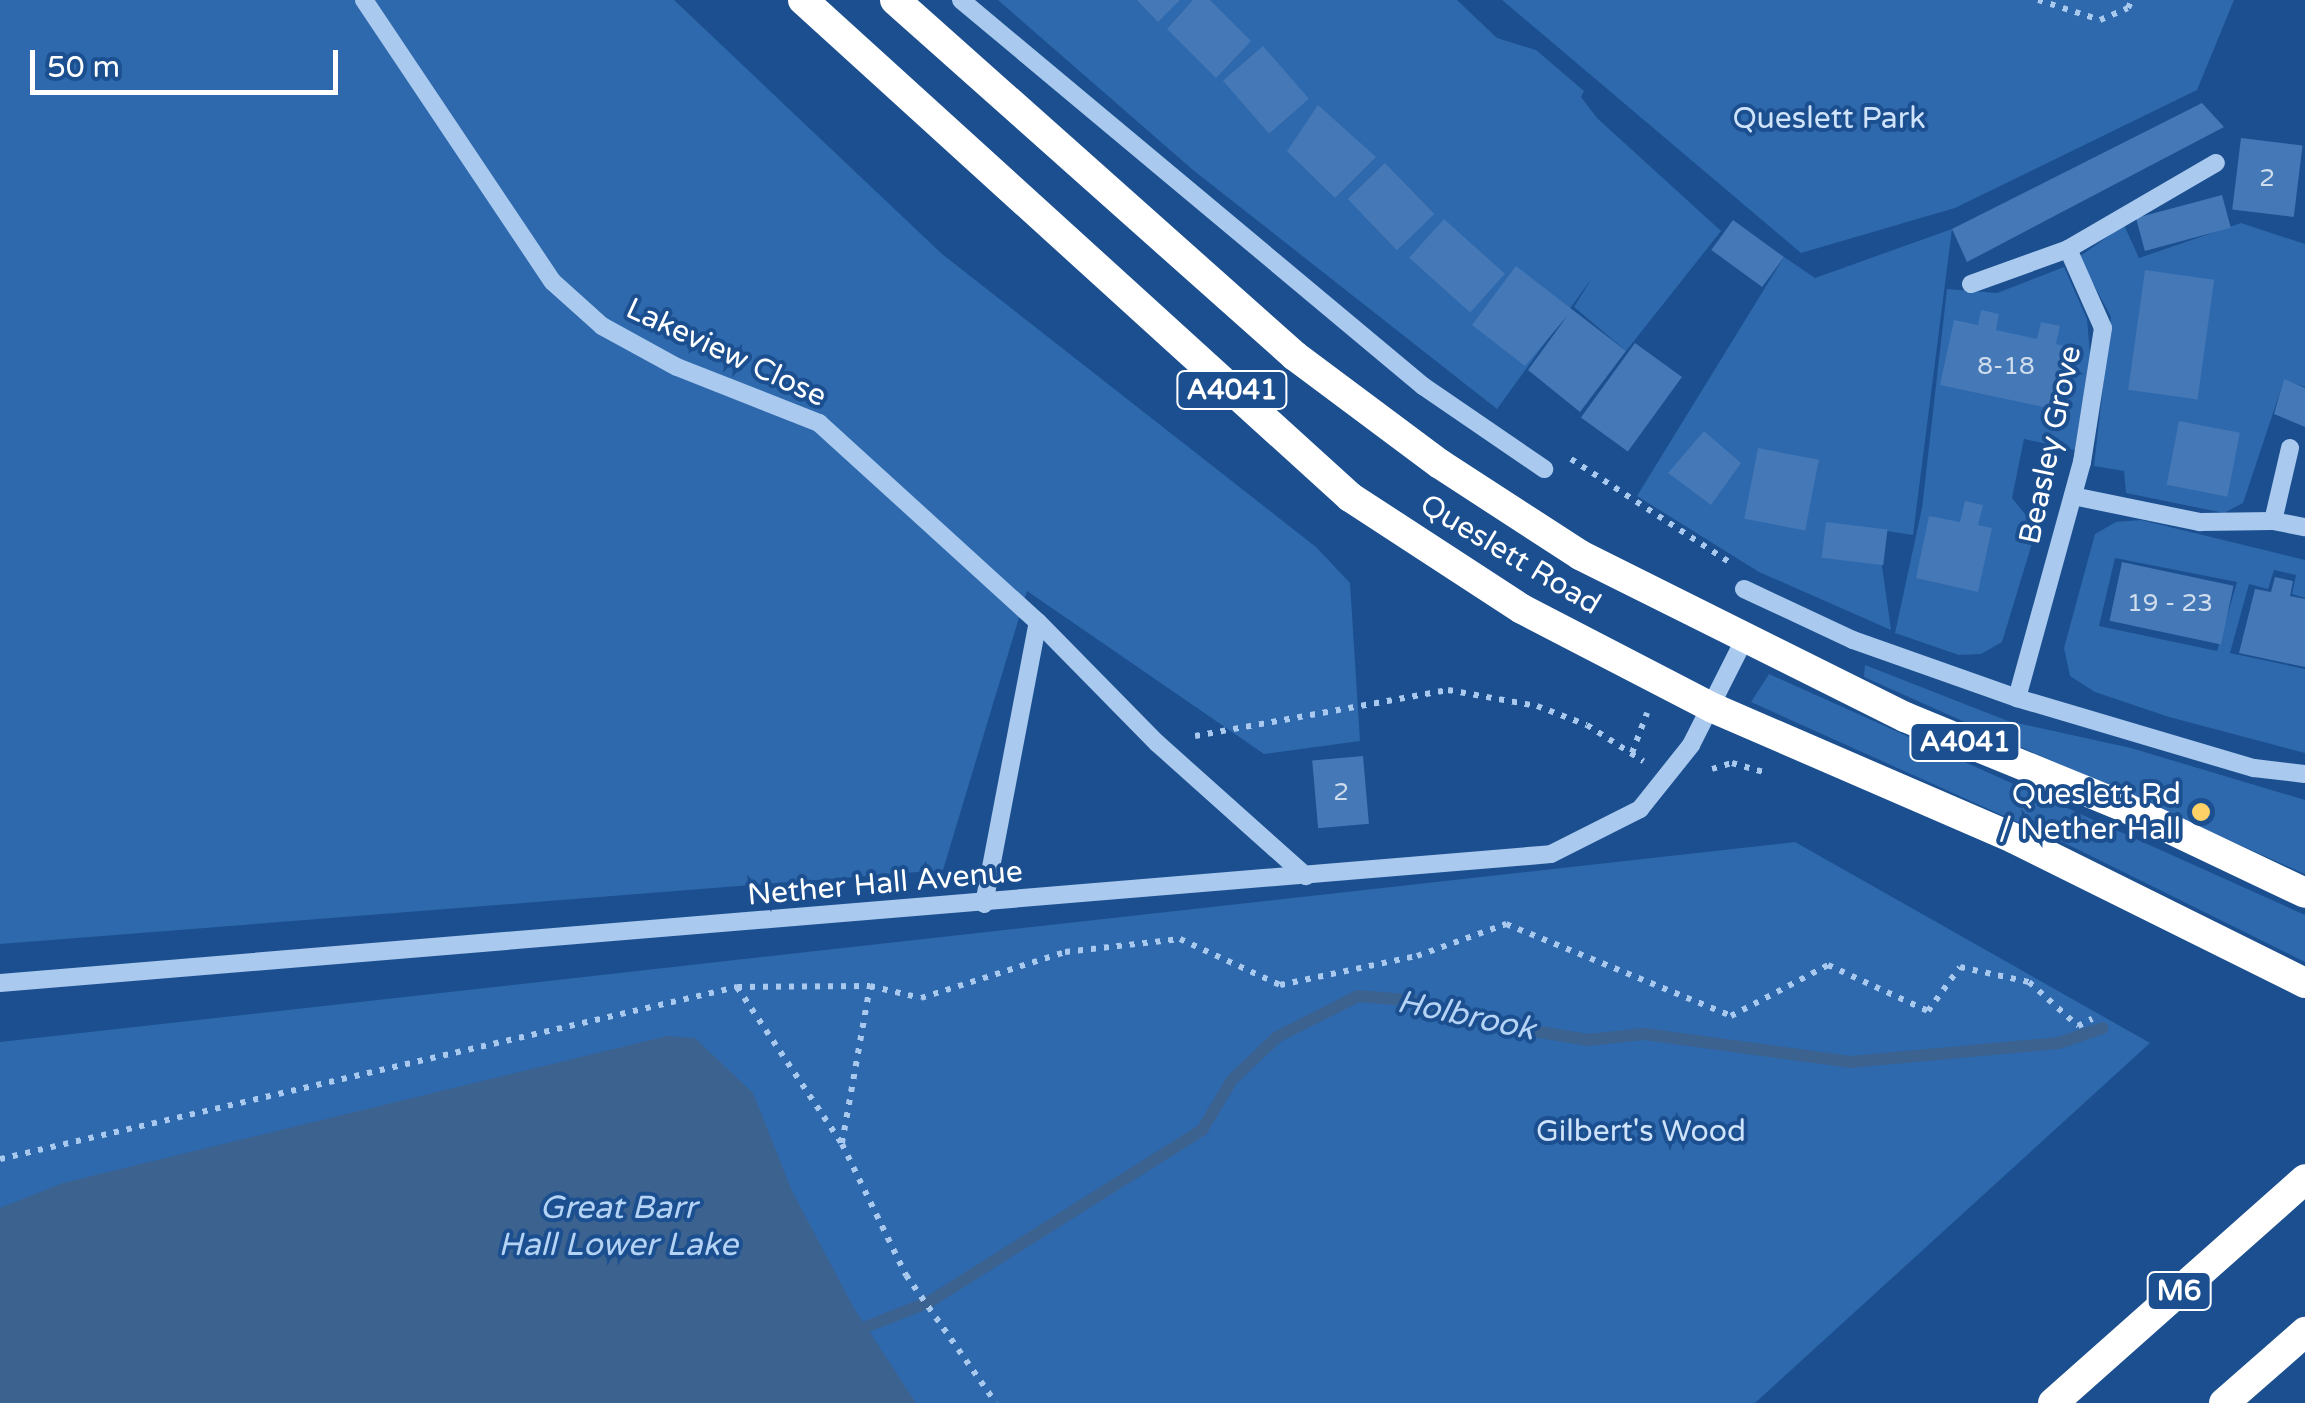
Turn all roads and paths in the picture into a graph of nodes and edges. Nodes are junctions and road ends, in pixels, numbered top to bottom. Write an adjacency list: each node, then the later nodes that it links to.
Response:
1 (364, 0): 16 (street, Lakeview Close)
2 (803, 0): 19 (highway, Queslett Road / A4041)
3 (895, 0): 17 (highway, Queslett Road / A4041)
4 (961, 0): 11 (street)
5 (2038, 0): 6 (path)
6 (2132, 0)
7 (2216, 163): 8 (street)
8 (2068, 249): 9 (street); 12 (street, Beasley Grove)
9 (1971, 284)
10 (2290, 448): 13 (street)
11 (1544, 469): 15 (path)
12 (2073, 496): 13 (street); 18 (street, Beasley Grove)
13 (2273, 521): 14 (street)
14 (2305, 527)
15 (1744, 589): 18 (street)
16 (1038, 622): 21 (street, Lakeview Close); 26 (street)
17 (1744, 640): 19 (street, Nether Hall Avenue); 25 (highway, Queslett Road / A4041)
18 (2017, 698): 22 (street)
19 (1712, 708): 20 (highway, Queslett Road / A4041); 23 (street, Nether Hall Avenue)
20 (1783, 739): 23 (path); 27 (highway, Queslett Road / A4041)
21 (1157, 743): 23 (path); 24 (street, Lakeview Close)
22 (2305, 774)
23 (1666, 778): 24 (street, Nether Hall Avenue)
24 (1306, 876): 26 (street, Nether Hall Avenue)
25 (2305, 892)
26 (984, 904): 28 (street, Nether Hall Avenue)
27 (2305, 982)
28 (0, 984)
29 (870, 986): 30 (path); 31 (path); 32 (path)
30 (737, 987): 32 (path); 33 (path)
31 (2092, 1019)
32 (842, 1144): 36 (path)
33 (0, 1160)
34 (2305, 1179): 37 (highway, M6)
35 (2305, 1332): 38 (highway)
36 (996, 1403)
37 (2053, 1403)
38 (2224, 1403)

